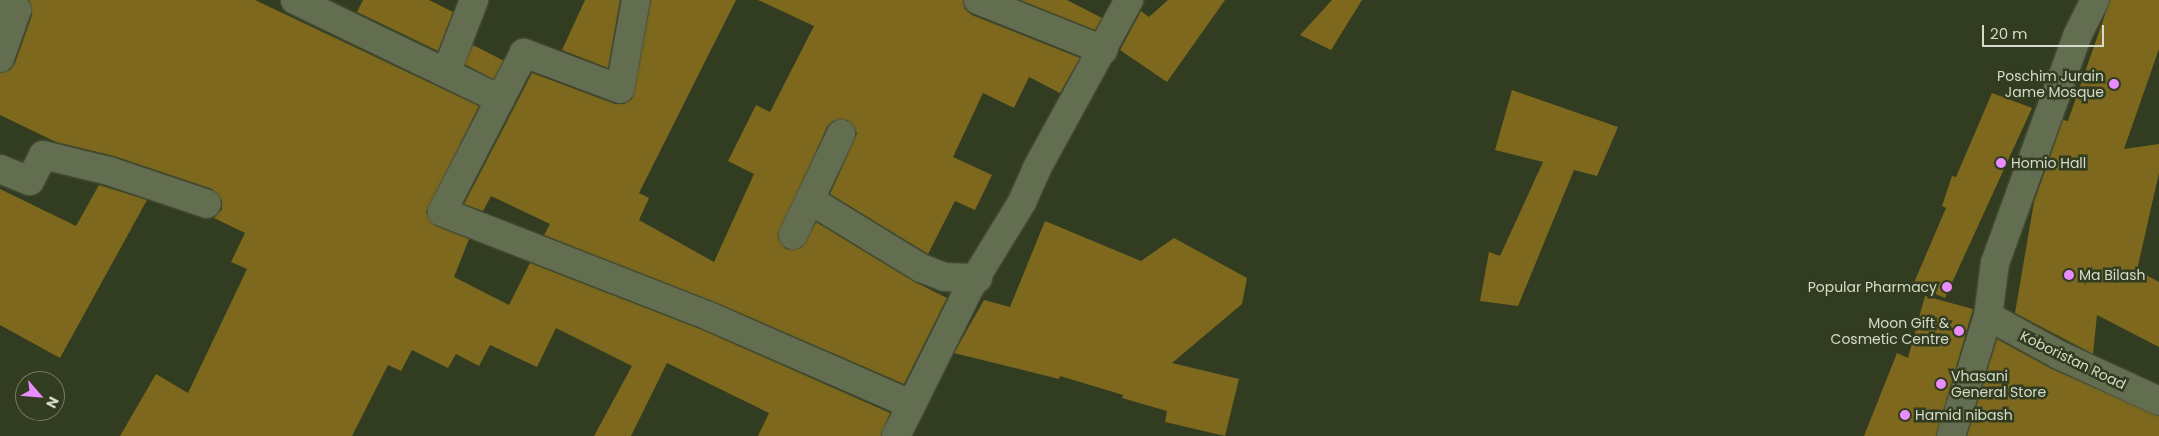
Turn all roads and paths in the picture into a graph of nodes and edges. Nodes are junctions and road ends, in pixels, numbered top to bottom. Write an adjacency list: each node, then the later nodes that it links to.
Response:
1 (1, 0): 9 (street)
2 (295, 0): 10 (street)
3 (474, 0): 10 (street)
4 (636, 0): 11 (street)
5 (978, 0): 8 (street)
6 (1129, 0): 8 (street)
7 (2095, 0): 18 (street)
8 (1103, 50): 17 (street)
9 (0, 58)
10 (446, 73): 11 (street)
11 (500, 99): 20 (street)
12 (841, 134): 14 (street)
13 (0, 168): 15 (street)
14 (810, 200): 16 (street); 17 (street)
15 (207, 204)
16 (793, 235)
17 (978, 278): 20 (street)
18 (1988, 316): 19 (street, Koboristan Road); 22 (street)
19 (2159, 401)
20 (912, 405): 21 (street)
21 (896, 436)
22 (1951, 436)

